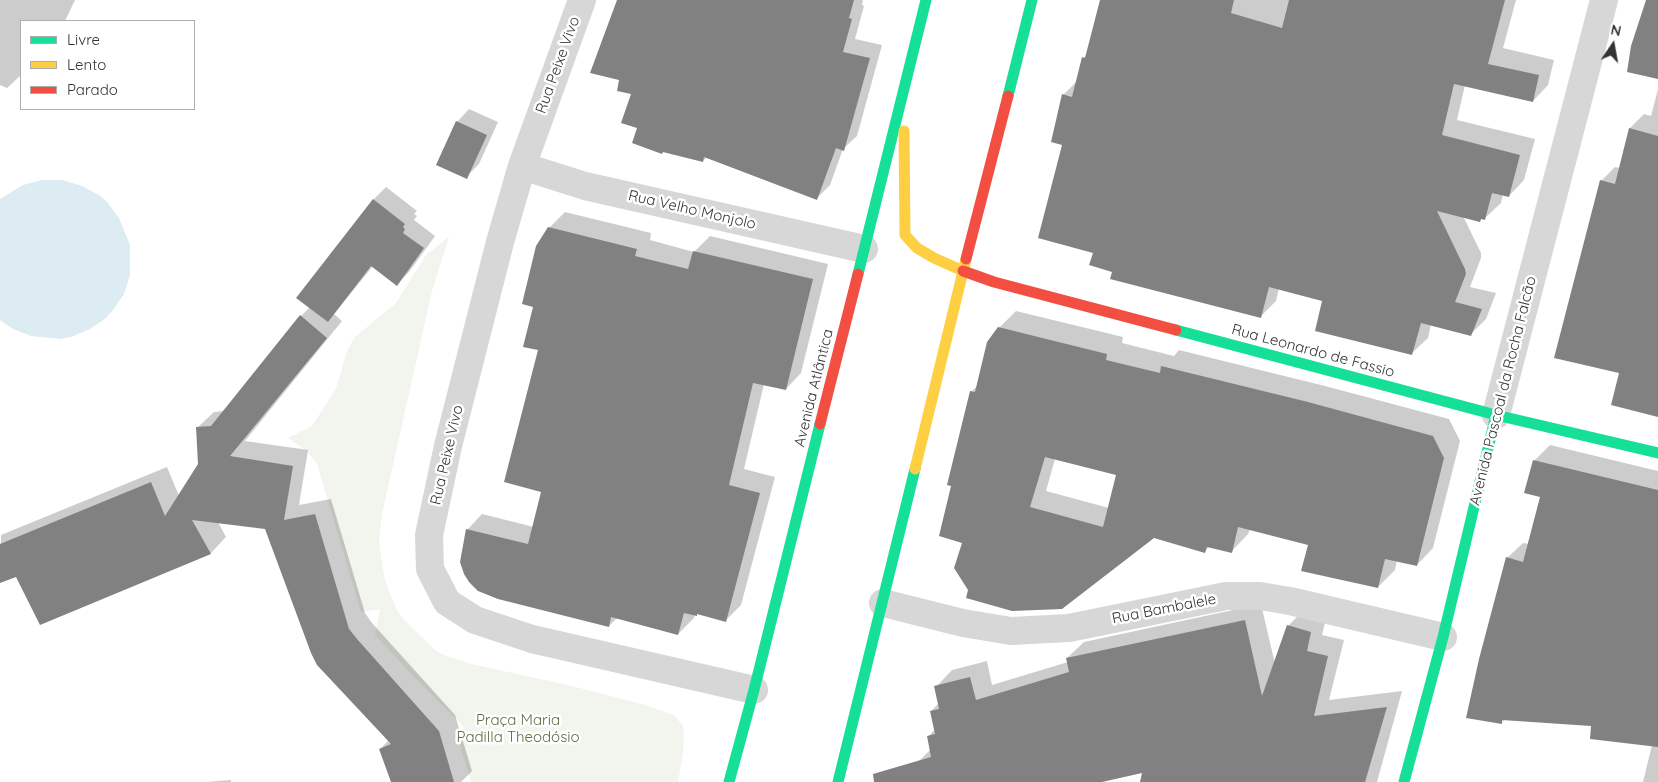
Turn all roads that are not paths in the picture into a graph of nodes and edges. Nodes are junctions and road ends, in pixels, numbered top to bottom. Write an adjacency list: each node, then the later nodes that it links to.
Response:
1 (582, 0): 6 (street, Rua Peixe Vivo)
2 (926, 0): 5 (main road, Avenida Atlântica)
3 (1032, 0): 8 (main road)
4 (1604, 0): 9 (street, Avenida Pascoal da Rocha Falcão)
5 (904, 92): 7 (main road, Avenida Atlântica); 8 (main road, Rua Leonardo de Fassio)
6 (522, 166): 7 (street, Rua Velho Monjolo); 13 (street, Rua Peixe Vivo)
7 (864, 249): 13 (main road, Avenida Atlântica)
8 (963, 271): 9 (main road, Rua Leonardo de Fassio); 11 (main road)
9 (1496, 415): 10 (main road, Rua Leonardo de Fassio); 12 (main road, Avenida Pascoal da Rocha Falcão)
10 (1658, 453)
11 (883, 604): 12 (street, Rua Bambalele); 15 (main road)
12 (1443, 637): 16 (main road, Avenida Pascoal da Rocha Falcão)
13 (754, 690): 14 (main road, Avenida Atlântica)
14 (729, 782)
15 (838, 782)
16 (1404, 782)

